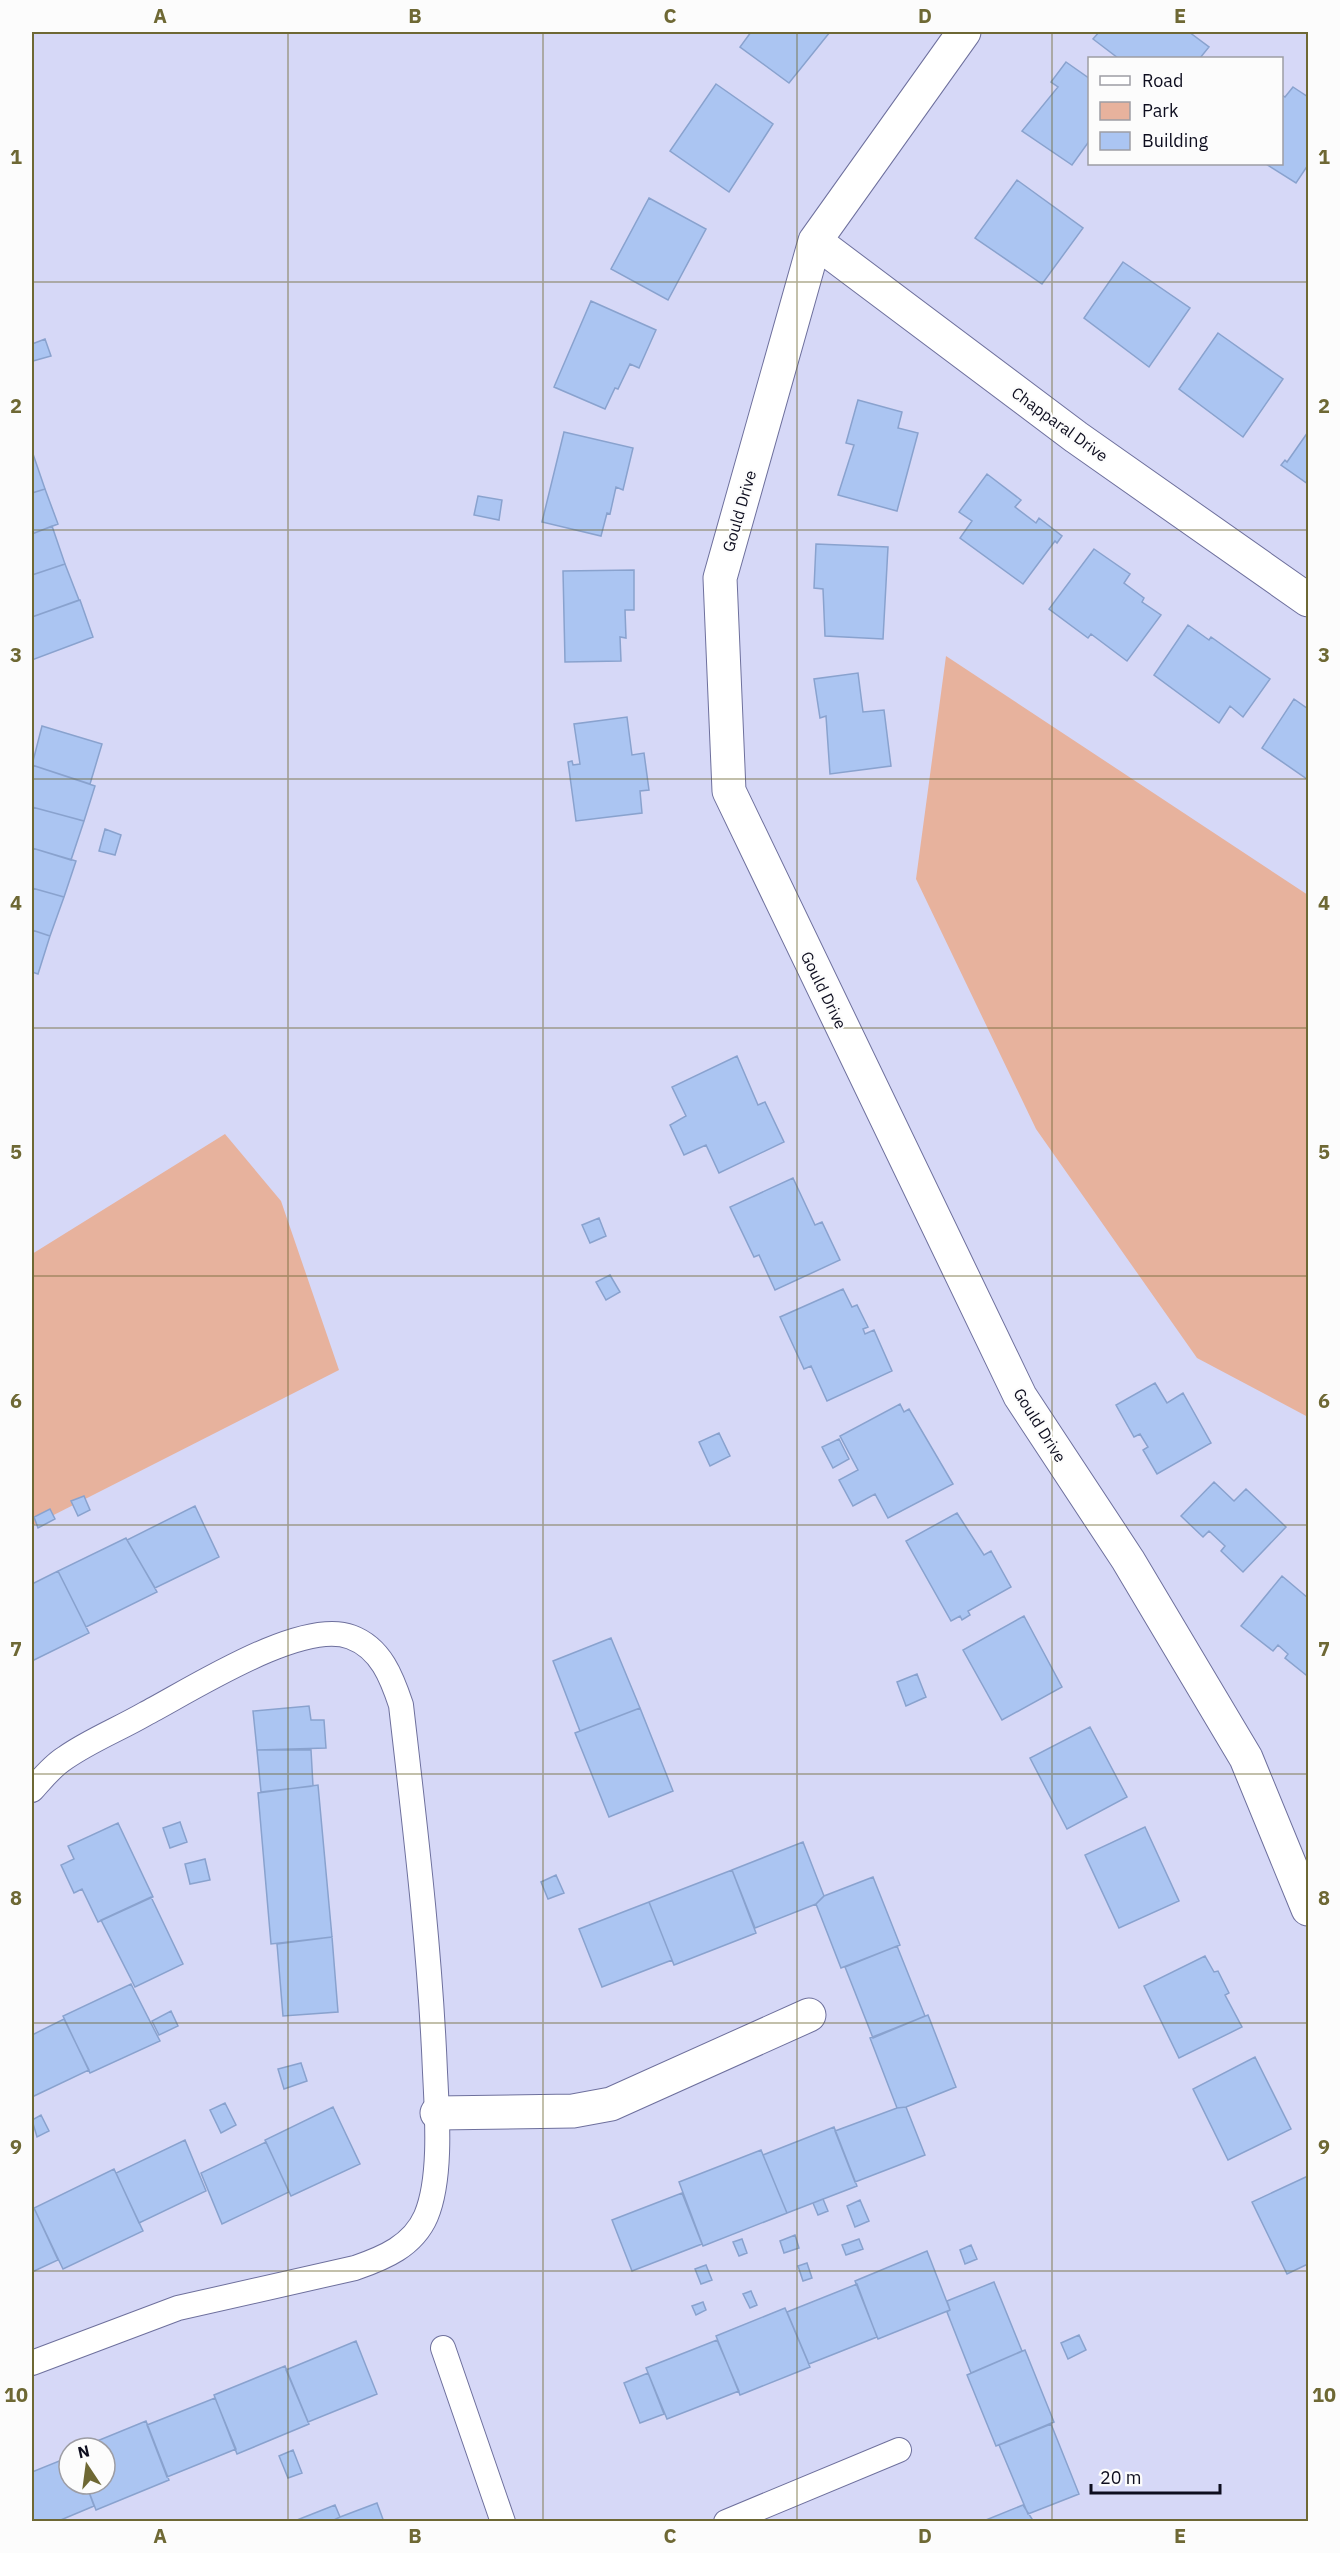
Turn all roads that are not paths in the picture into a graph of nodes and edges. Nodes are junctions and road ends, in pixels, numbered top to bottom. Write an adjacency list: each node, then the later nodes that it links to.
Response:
1 (964, 32): 2 (street, Gould Drive)
2 (815, 241): 3 (street, Chapparal Drive); 5 (street, Gould Drive)
3 (1308, 600)
4 (32, 1790): 8 (lane)
5 (1295, 1844): 6 (street, Gould Drive)
6 (1308, 1909)
7 (809, 2015): 8 (street)
8 (437, 2113): 10 (lane)
9 (443, 2348): 12 (lane)
10 (32, 2363)
11 (900, 2450): 13 (lane)
12 (503, 2522)
13 (726, 2522)

